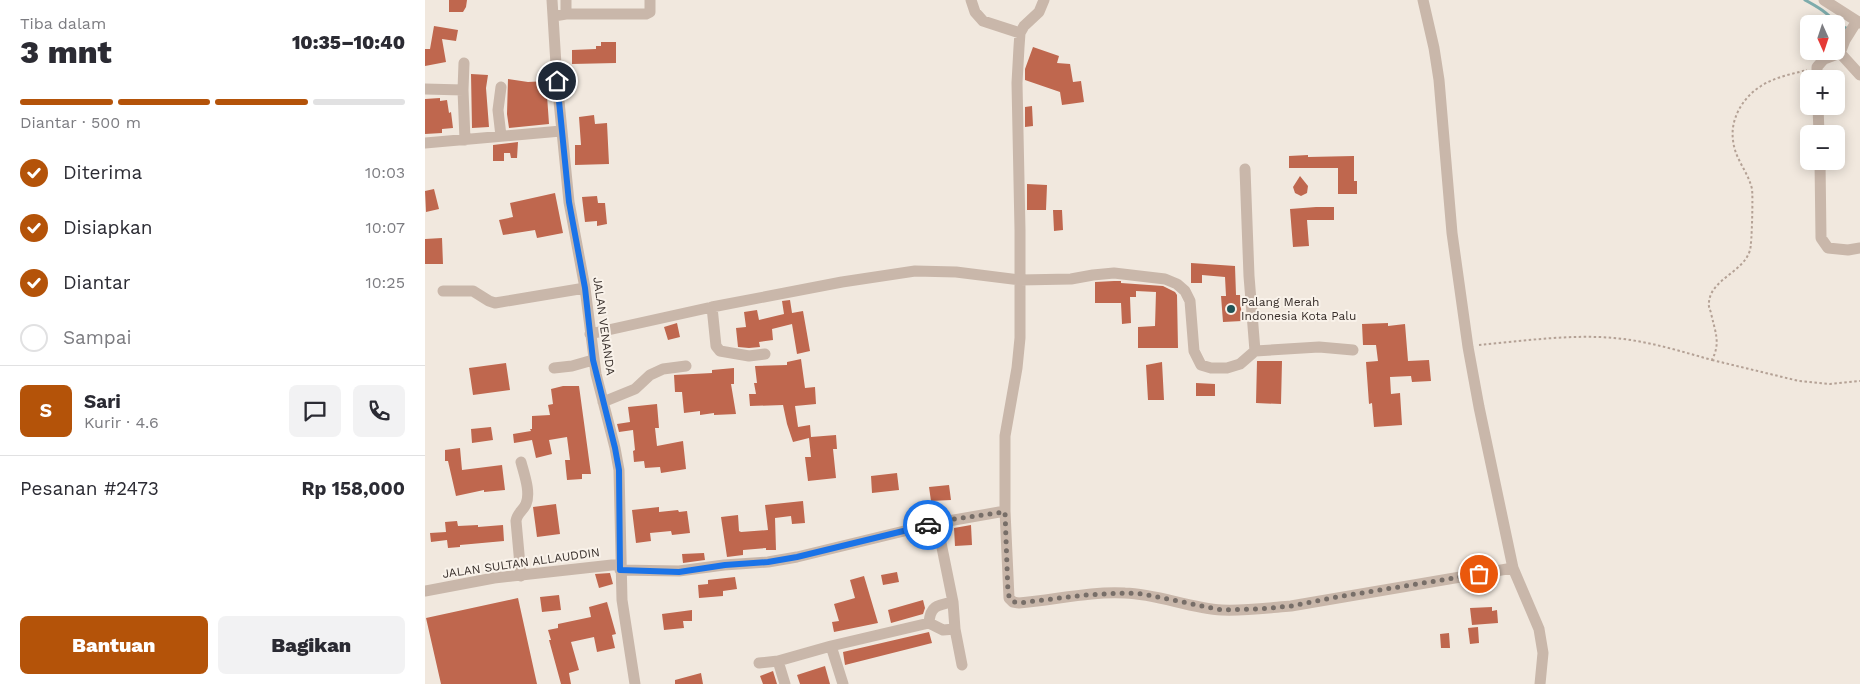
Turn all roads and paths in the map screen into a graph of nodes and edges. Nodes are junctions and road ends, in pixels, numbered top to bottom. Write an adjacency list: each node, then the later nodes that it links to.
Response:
1 (552, 0): 9 (street, JALAN VENANDA)
2 (566, 0): 8 (street)
3 (650, 0): 8 (street)
4 (971, 0): 11 (street)
5 (1044, 0): 11 (street)
6 (1423, 0): 32 (street)
7 (1823, 0): 10 (street)
8 (566, 14): 9 (street)
9 (554, 16): 20 (street, JALAN VENANDA)
10 (1857, 24): 12 (street)
11 (1020, 33): 27 (street)
12 (1845, 40)
13 (1845, 59): 16 (street)
14 (464, 63): 19 (street)
15 (1800, 74): 37 (path)
16 (1860, 76)
17 (501, 87): 21 (street)
18 (425, 89): 19 (street)
19 (463, 90): 22 (street)
20 (561, 131): 21 (street); 28 (street, JALAN VENANDA)
21 (501, 136): 22 (street)
22 (465, 140): 23 (street)
23 (425, 143)
24 (1245, 170): 33 (street)
25 (1821, 170): 26 (street)
26 (1860, 248)
27 (1020, 280): 30 (street); 33 (street); 43 (street)
28 (585, 288): 29 (street); 31 (street, JALAN VENANDA)
29 (443, 291)
30 (712, 307): 31 (street); 35 (street)
31 (590, 334): 36 (street, JALAN VENANDA)
32 (1468, 347): 37 (path); 46 (street)
33 (1255, 350): 34 (street)
34 (1353, 350)
35 (765, 354)
36 (593, 360): 39 (street); 41 (street, JALAN VENANDA)
37 (1712, 360): 40 (path)
38 (686, 366): 41 (street)
39 (554, 368)
40 (1860, 381)
41 (603, 402): 45 (street, JALAN VENANDA)
42 (521, 462): 47 (street)
43 (1005, 512): 44 (street, JALAN SULTAN ALLAUDDIN); 46 (street)
44 (937, 523): 45 (street, JALAN SULTAN ALLAUDDIN); 49 (street)
45 (621, 567): 47 (street, JALAN SULTAN ALLAUDDIN); 56 (street, JALAN VENANDA)
46 (1513, 568): 59 (street)
47 (521, 576): 48 (street, JALAN SULTAN ALLAUDDIN)
48 (425, 591)
49 (953, 602): 50 (street); 51 (street)
50 (929, 623): 51 (street); 52 (street)
51 (955, 629): 55 (street)
52 (831, 646): 53 (street); 58 (street)
53 (778, 661): 54 (street); 57 (street)
54 (759, 663)
55 (962, 665)
56 (635, 684)
57 (785, 684)
58 (843, 684)
59 (1540, 684)

